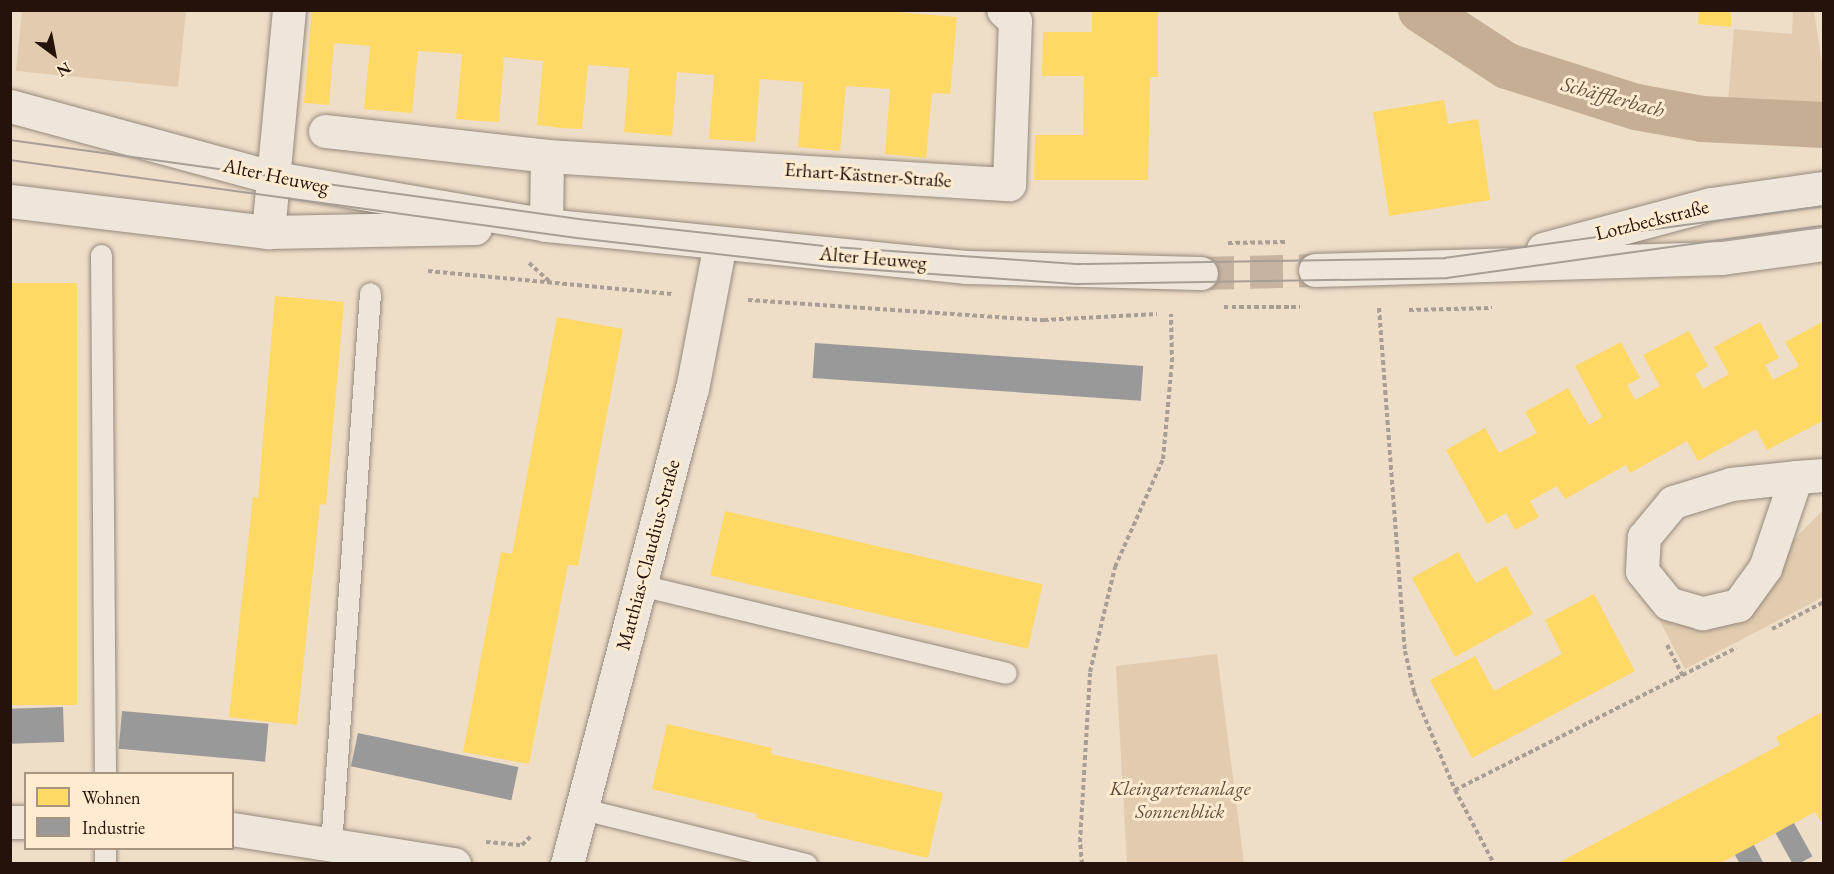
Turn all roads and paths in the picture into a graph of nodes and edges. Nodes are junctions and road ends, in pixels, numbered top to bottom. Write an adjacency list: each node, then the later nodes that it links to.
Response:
1 (289, 10): 6 (street)
2 (1002, 10): 5 (street, Erhart-Kästner-Straße)
3 (10, 106): 6 (street, Alter Heuweg)
4 (325, 131): 5 (street, Erhart-Kästner-Straße)
5 (547, 156): 9 (street)
6 (275, 178): 9 (street, Alter Heuweg); 10 (street)
7 (1824, 188): 16 (street, Lotzbeckstraße)
8 (10, 201): 10 (street, Alter Heuweg)
9 (546, 225): 10 (street, Alter Heuweg); 12 (street, Alter Heuweg)
10 (268, 232)
11 (1294, 242): 13 (path)
12 (720, 243): 18 (street, Alter Heuweg); 22 (street, Matthias-Claudius-Straße)
13 (1225, 243)
14 (1824, 244): 16 (street, Lotzbeckstraße)
15 (101, 255): 39 (lane)
16 (1483, 265): 17 (street, Lotzbeckstraße)
17 (1315, 270)
18 (1201, 273)
19 (551, 282): 21 (path)
20 (370, 293): 45 (lane)
21 (672, 294): 22 (path); 23 (path)
22 (711, 297): 32 (path); 34 (street, Matthias-Claudius-Straße)
23 (676, 302)
24 (1368, 306): 25 (path)
25 (1379, 306): 27 (path); 40 (path)
26 (1305, 307): 28 (path)
27 (1390, 307)
28 (1218, 308)
29 (1494, 308): 30 (path)
30 (1401, 309)
31 (1179, 312): 32 (path)
32 (1171, 314): 49 (path)
33 (1810, 476): 33 (street)
34 (640, 585): 38 (lane); 41 (street, Matthias-Claudius-Straße)
35 (1824, 602): 36 (path)
36 (1763, 634)
37 (1743, 644): 40 (path)
38 (1006, 673)
39 (105, 772)
40 (1455, 790): 50 (path)
41 (583, 809): 47 (street, Matthias-Claudius-Straße); 48 (lane)
42 (234, 829): 45 (street)
43 (535, 832): 44 (path)
44 (478, 841)
45 (331, 845): 46 (street)
46 (454, 864)
47 (567, 864)
48 (806, 864)
49 (1082, 864)
50 (1494, 864)

